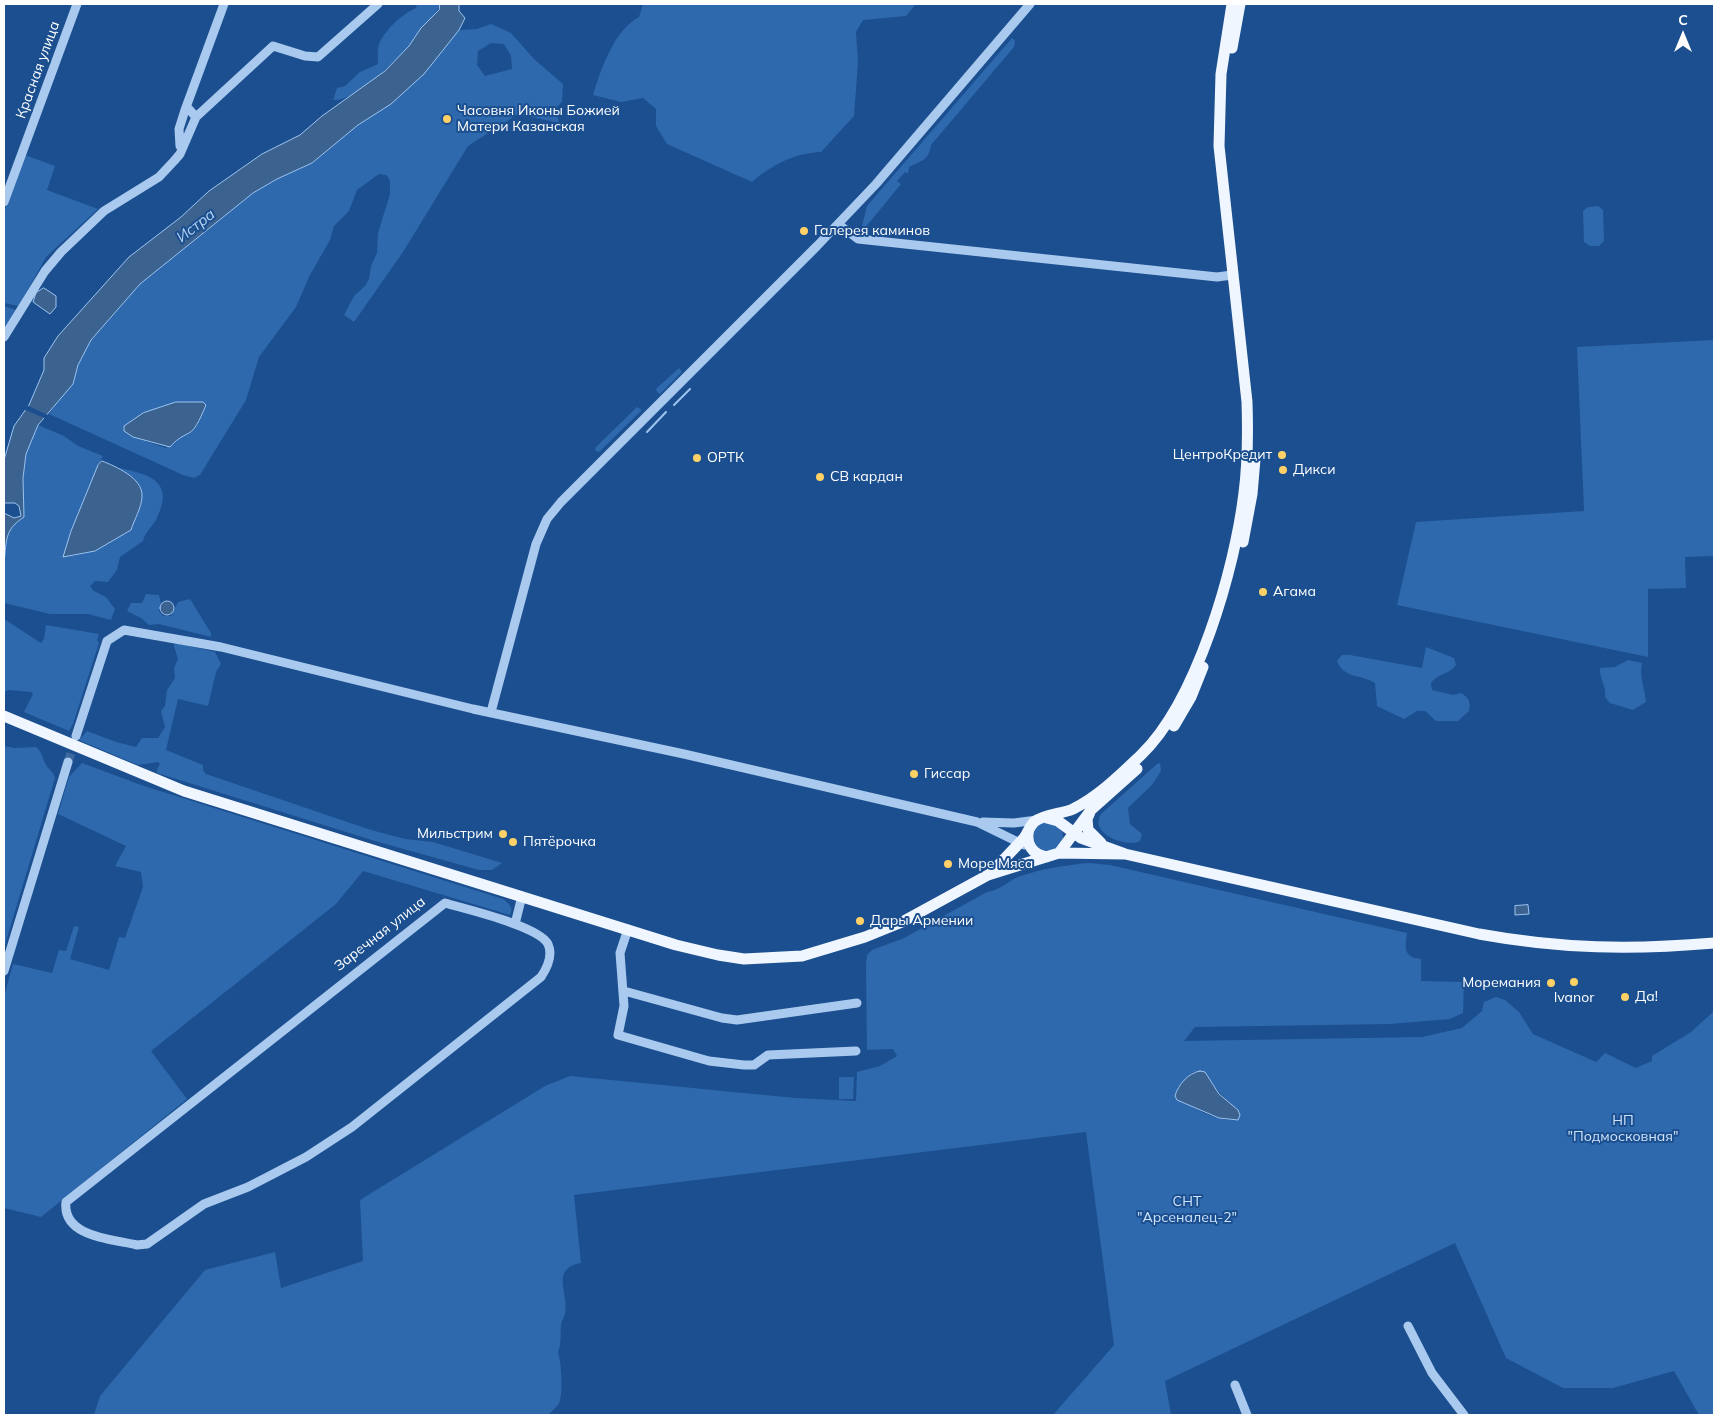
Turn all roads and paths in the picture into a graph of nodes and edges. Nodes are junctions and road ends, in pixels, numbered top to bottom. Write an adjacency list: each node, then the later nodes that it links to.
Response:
1 (77, 4): 10 (street, Красная улица)
2 (224, 4): 7 (street)
3 (378, 4): 8 (street)
4 (1030, 4): 11 (street)
5 (1232, 4): 12 (main road)
6 (1240, 4): 18 (main road)
7 (187, 107): 8 (street); 9 (street)
8 (196, 117): 9 (street)
9 (180, 154): 13 (street)
10 (4, 202)
11 (838, 224): 12 (street); 14 (street)
12 (1232, 275): 20 (main road)
13 (4, 337)
14 (491, 712): 16 (street); 19 (street)
15 (4, 716): 31 (main road)
16 (76, 736)
17 (68, 762): 35 (street)
18 (1091, 810): 23 (main road); 25 (main road)
19 (977, 822): 20 (street); 22 (street)
20 (1038, 822): 21 (main road); 24 (main road); 26 (main road)
21 (1063, 825): 23 (main road); 27 (main road)
22 (999, 831): 24 (street); 29 (street)
23 (1073, 833): 25 (main road); 27 (main road)
24 (1019, 842): 26 (street); 29 (main road)
25 (1106, 847): 28 (main road)
26 (1031, 849): 27 (main road)
27 (1059, 852): 28 (main road); 30 (main road)
28 (1125, 854): 34 (main road)
29 (1000, 863): 30 (main road)
30 (988, 875): 33 (main road)
31 (522, 896): 32 (street); 33 (main road)
32 (515, 924): 32 (street, Заречная улица)
33 (628, 929): 36 (street)
34 (1714, 943)
35 (4, 972)
36 (624, 991): 37 (street); 38 (street)
37 (858, 1003)
38 (856, 1052)
39 (1408, 1326): 42 (street)
40 (1235, 1385): 41 (street)
41 (1247, 1415)
42 (1464, 1415)

